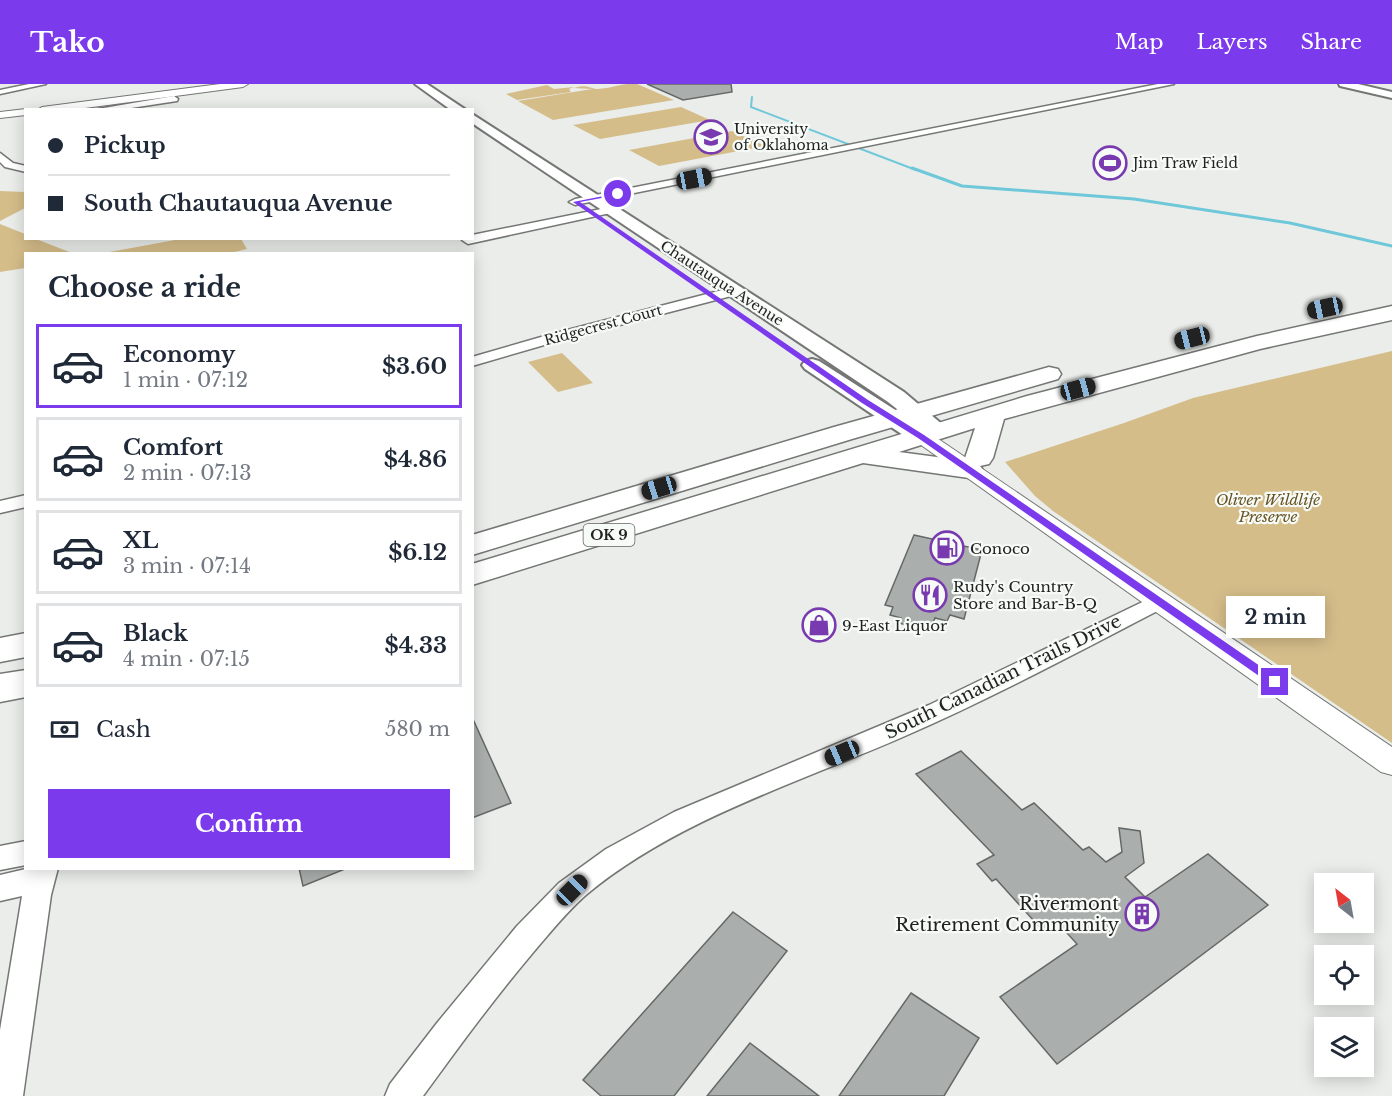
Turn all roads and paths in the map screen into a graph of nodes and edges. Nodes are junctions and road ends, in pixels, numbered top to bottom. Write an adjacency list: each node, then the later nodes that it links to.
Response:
1 (42, 84): 7 (street)
2 (243, 84): 9 (street)
3 (1170, 84): 21 (street)
4 (1344, 84): 8 (main road)
5 (1364, 84): 8 (main road)
6 (414, 86): 13 (main road); 14 (main road)
7 (0, 92)
8 (1392, 92)
9 (150, 99): 10 (street); 11 (street); 12 (street)
10 (174, 99)
11 (66, 108)
12 (106, 108)
13 (438, 108)
14 (456, 108)
15 (24, 112): 16 (street)
16 (0, 115)
17 (474, 118): 21 (main road, Chautauqua Avenue)
18 (474, 133): 21 (main road, Chautauqua Avenue)
19 (0, 156): 20 (street)
20 (24, 169)
21 (593, 206): 22 (street); 23 (main road, Chautauqua Avenue); 25 (main road, Chautauqua Avenue)
22 (474, 238)
23 (735, 291): 25 (street, Ridgecrest Court); 31 (main road, Chautauqua Avenue)
24 (1392, 294): 27 (highway)
25 (713, 297): 28 (street, Ridgecrest Court); 31 (main road, Chautauqua Avenue)
26 (1392, 313): 30 (highway, OK 9)
27 (1203, 335)
28 (474, 361)
29 (1069, 369): 31 (highway, OK 9)
30 (993, 414): 31 (highway, OK 9); 33 (highway)
31 (917, 425): 32 (highway, OK 9); 33 (street); 36 (highway, OK 9)
32 (859, 456): 33 (highway); 37 (highway, OK 9)
33 (974, 464): 38 (street)
34 (24, 501): 35 (street)
35 (0, 507)
36 (474, 544)
37 (474, 574)
38 (1159, 601): 43 (street); 49 (street, South Canadian Trails Drive)
39 (24, 645): 40 (highway)
40 (0, 650)
41 (24, 683): 42 (highway)
42 (0, 688)
43 (1392, 763)
44 (24, 853): 45 (street)
45 (0, 858)
46 (42, 874): 47 (street); 48 (street)
47 (0, 888)
48 (6, 1096)
49 (402, 1096)

